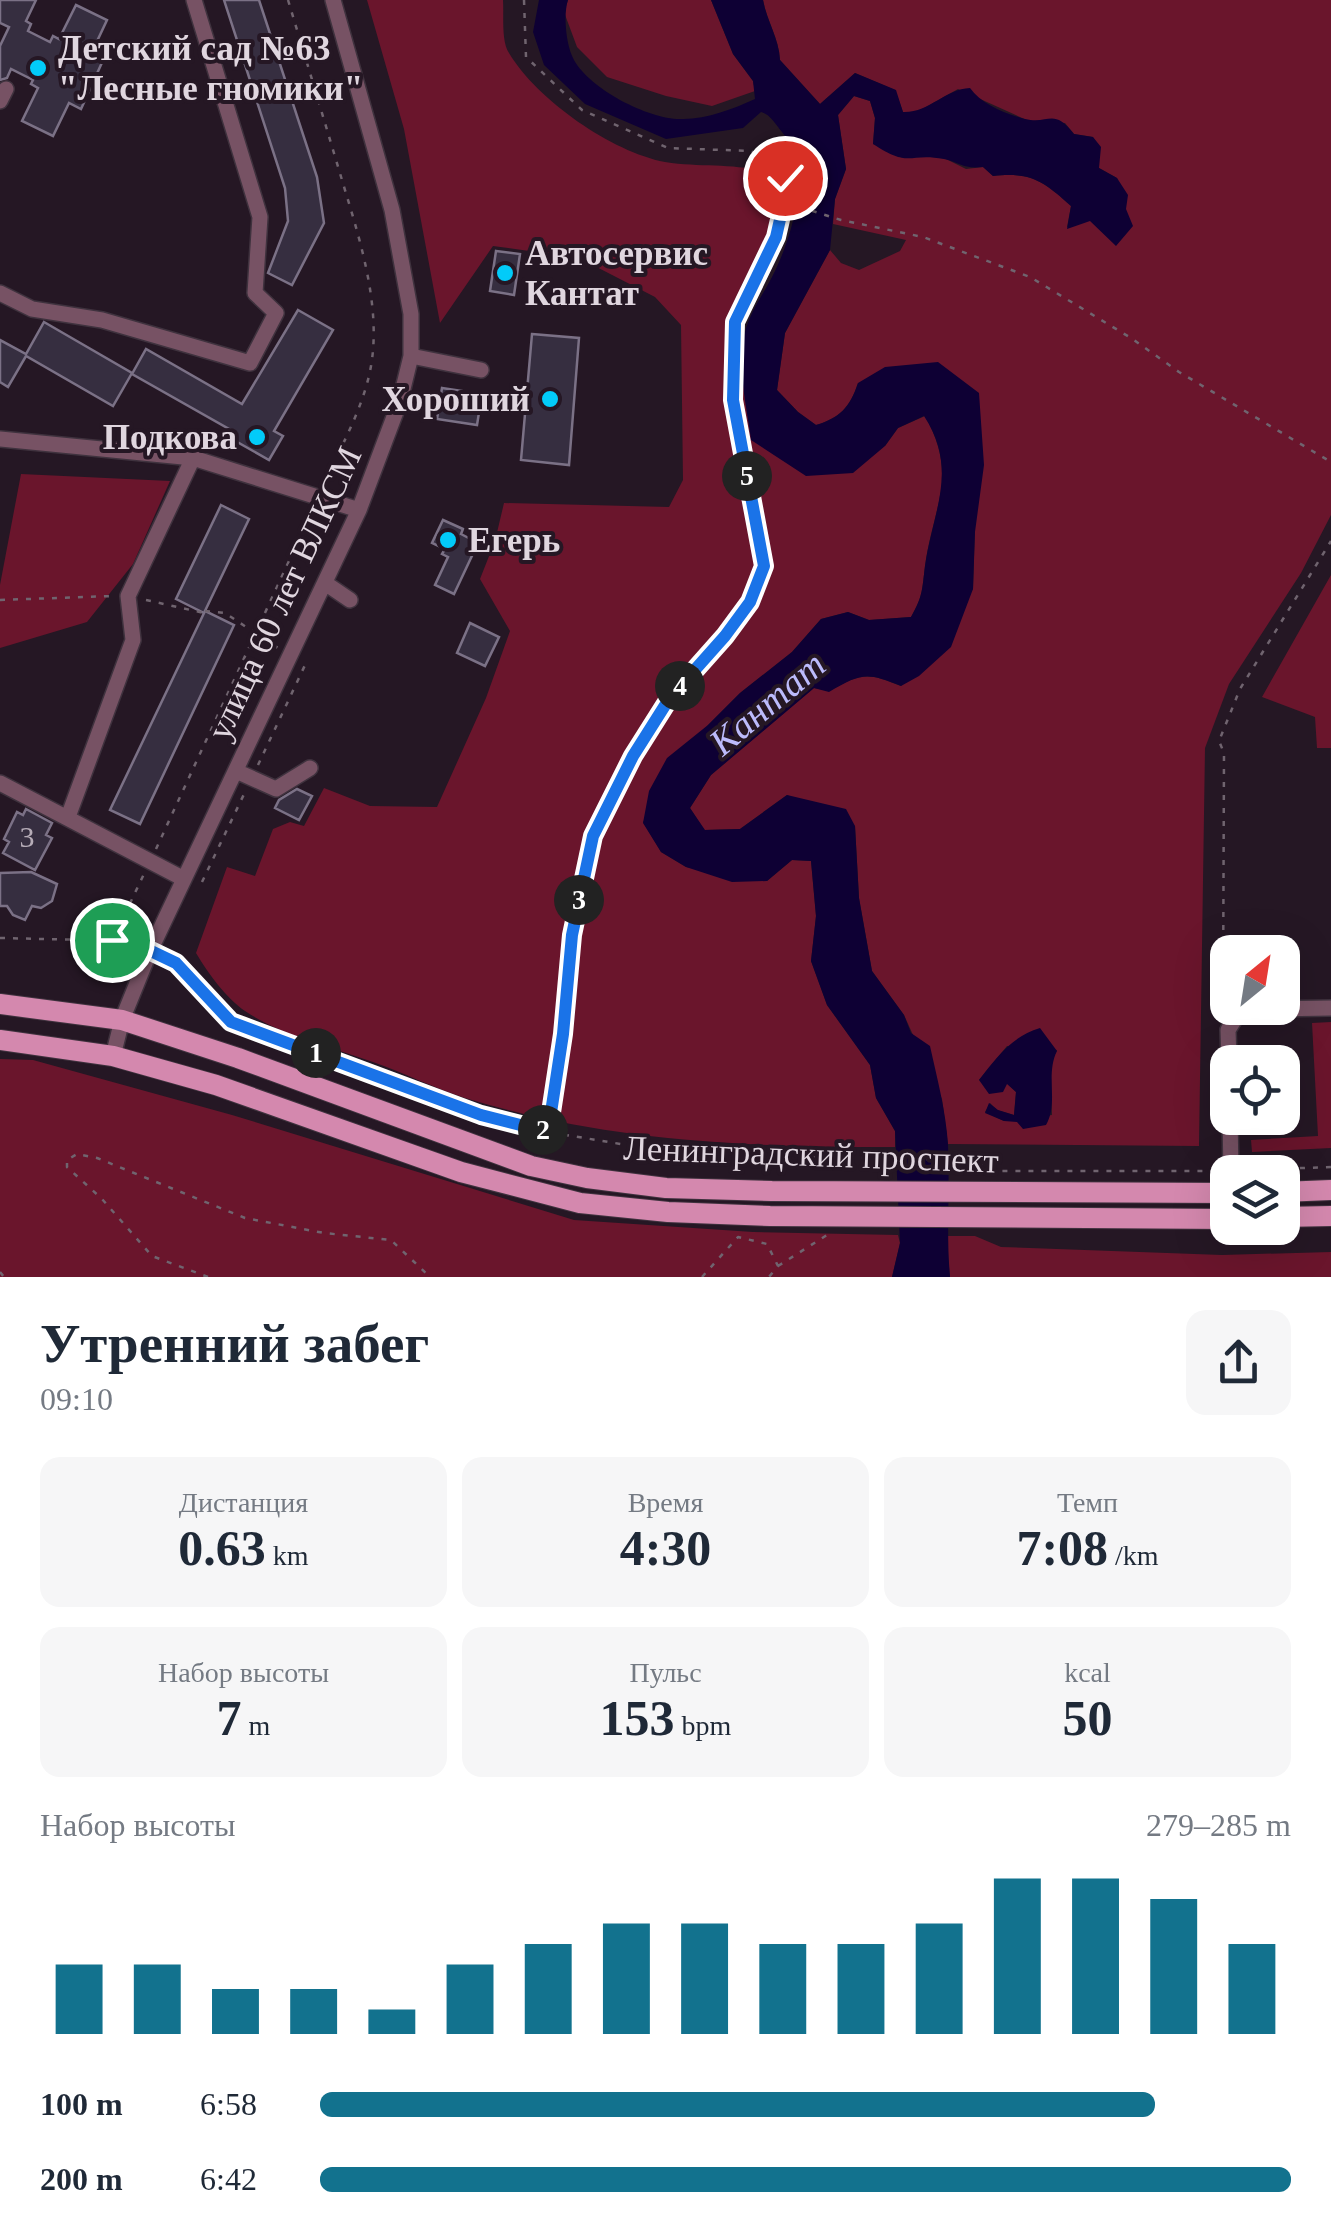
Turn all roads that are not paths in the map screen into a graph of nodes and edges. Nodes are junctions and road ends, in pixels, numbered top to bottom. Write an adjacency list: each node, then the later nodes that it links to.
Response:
1 (194, 0): 3 (street)
2 (333, 0): 4 (street, улица 60 лет ВЛКСМ)
3 (0, 293)
4 (411, 356): 5 (street); 8 (street, улица 60 лет ВЛКСМ)
5 (481, 370)
6 (0, 439): 7 (street)
7 (194, 458): 8 (street); 14 (street)
8 (359, 510): 9 (street, улица 60 лет ВЛКСМ)
9 (324, 583): 10 (street); 12 (street, улица 60 лет ВЛКСМ)
10 (350, 600)
11 (310, 768): 12 (street)
12 (236, 771): 15 (street, улица 60 лет ВЛКСМ)
13 (0, 783): 14 (street)
14 (68, 817): 15 (street)
15 (184, 879): 18 (street, улица 60 лет ВЛКСМ)
16 (0, 1004): 18 (main road, Ленинградский проспект)
17 (1331, 1008): 20 (street)
18 (122, 1020): 21 (street, улица 60 лет ВЛКСМ); 24 (main road, Ленинградский проспект)
19 (0, 1040): 21 (main road, Ленинградский проспект)
20 (1227, 1045)
21 (113, 1056): 27 (main road, Ленинградский проспект)
22 (1331, 1190): 23 (main road)
23 (1300, 1191)
24 (1210, 1193)
25 (1331, 1216): 26 (main road)
26 (1300, 1217)
27 (1210, 1219)

